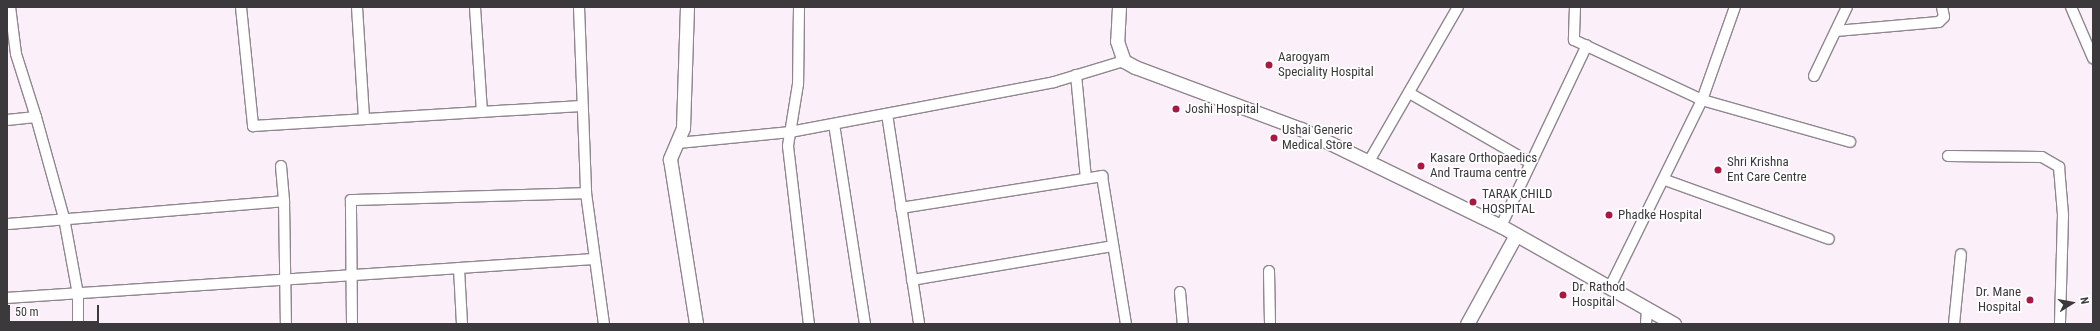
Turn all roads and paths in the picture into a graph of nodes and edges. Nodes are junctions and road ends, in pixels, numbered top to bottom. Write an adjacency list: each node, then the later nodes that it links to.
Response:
1 (10, 7): 17 (street)
2 (241, 7): 28 (street)
3 (357, 7): 28 (street)
4 (475, 7): 25 (street)
5 (579, 7): 24 (street)
6 (687, 7): 33 (street)
7 (799, 7): 31 (street)
8 (1119, 7): 19 (street)
9 (1458, 7): 22 (street)
10 (1574, 7): 16 (street)
11 (1735, 7): 23 (street)
12 (1847, 7): 15 (street)
13 (1942, 7): 15 (street)
14 (2071, 7): 18 (street)
15 (1836, 31): 21 (street)
16 (1587, 45): 23 (street); 36 (street)
17 (11, 54): 27 (street)
18 (2093, 58)
19 (1124, 61): 20 (street); 35 (street)
20 (1076, 75): 26 (street); 38 (street)
21 (1814, 76)
22 (1411, 94): 35 (street); 36 (street)
23 (1702, 100): 32 (street); 39 (street)
24 (581, 106): 25 (street); 40 (street)
25 (482, 112): 28 (street)
26 (887, 114): 30 (street); 42 (street)
27 (36, 117): 29 (street); 43 (street)
28 (364, 119)
29 (7, 120)
30 (834, 124): 31 (street); 68 (street)
31 (790, 132): 33 (street); 67 (street)
32 (1850, 142)
33 (678, 143): 66 (street)
34 (1948, 156): 77 (street)
35 (1368, 163): 45 (street)
36 (1531, 163): 45 (street)
37 (281, 166): 41 (street)
38 (1086, 178): 42 (street); 48 (street)
39 (1665, 180): 47 (street); 56 (street)
40 (586, 193): 50 (street); 53 (street)
41 (284, 201): 43 (street); 54 (street)
42 (901, 208): 55 (street)
43 (64, 218): 44 (street); 58 (street)
44 (7, 224)
45 (1501, 226): 46 (street)
46 (1516, 235): 56 (street); 73 (street)
47 (1829, 239)
48 (1113, 246): 55 (street); 70 (street)
49 (1961, 254): 76 (street)
50 (594, 259): 51 (street); 65 (street)
51 (459, 268): 53 (street); 64 (street)
52 (1269, 271): 72 (street)
53 (352, 274): 54 (street); 63 (street)
54 (285, 278): 58 (street); 62 (street)
55 (912, 280): 69 (street)
56 (1610, 287): 60 (street)
57 (1180, 292): 71 (street)
58 (78, 294): 59 (street); 61 (street)
59 (7, 298)
60 (1647, 308): 74 (street); 75 (street)
61 (78, 324)
62 (286, 324)
63 (352, 324)
64 (462, 324)
65 (604, 324)
66 (696, 324)
67 (809, 324)
68 (865, 324)
69 (919, 324)
70 (1126, 324)
71 (1183, 324)
72 (1270, 324)
73 (1467, 324)
74 (1646, 324)
75 (1674, 324)
76 (1954, 324)
77 (2060, 324)

